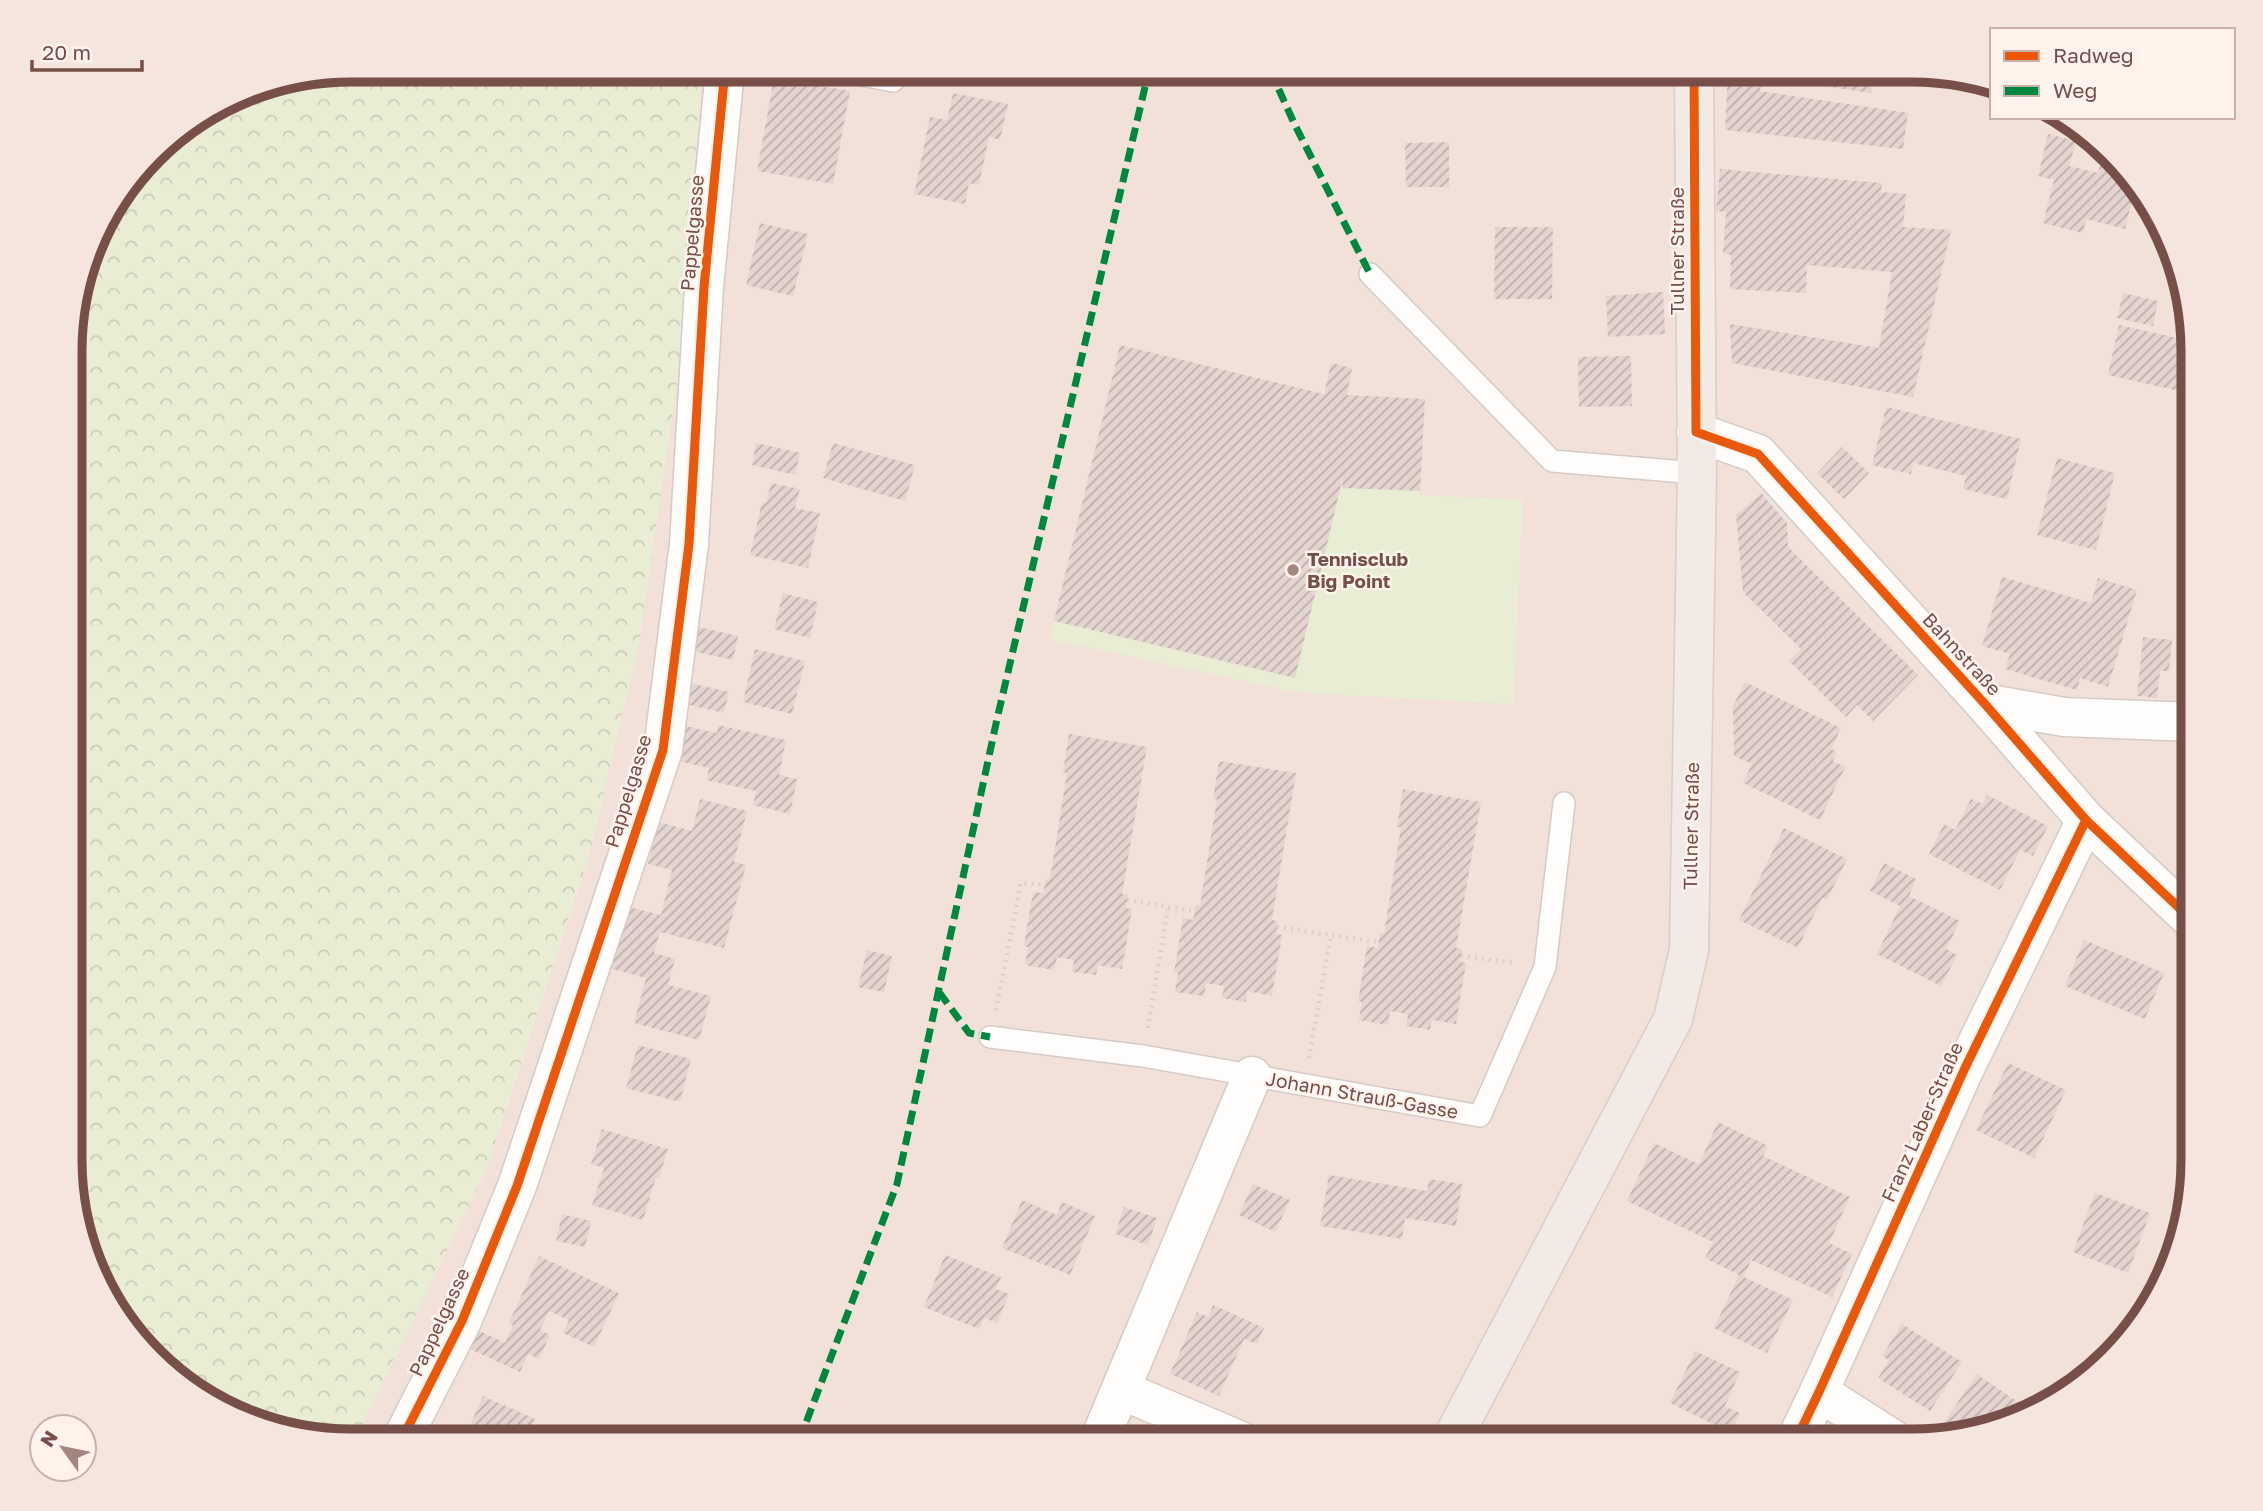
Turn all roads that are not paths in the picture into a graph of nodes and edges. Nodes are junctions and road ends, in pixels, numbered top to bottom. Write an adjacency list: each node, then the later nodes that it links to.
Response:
1 (724, 82): 15 (street, Pappelgasse)
2 (1694, 82): 4 (main road, Tullner Straße)
3 (1370, 274): 5 (lane)
4 (1696, 432): 5 (main road, Tullner Straße); 6 (street, Bahnstraße)
5 (1697, 473): 18 (main road, Tullner Straße)
6 (1984, 703): 7 (street); 9 (street, Bahnstraße)
7 (2181, 722)
8 (1564, 803): 12 (lane, Johann Strauß-Gasse)
9 (2086, 820): 10 (street, Bahnstraße); 14 (street, Franz Laber-Straße)
10 (2181, 910)
11 (990, 1037): 12 (lane, Johann Strauß-Gasse)
12 (1252, 1076): 13 (street, Johann Strauß-Gasse)
13 (1121, 1390): 16 (street, Johann Strauß-Gasse); 17 (street)
14 (1819, 1392): 19 (street, Franz Laber-Straße); 20 (street)
15 (407, 1429)
16 (1104, 1429)
17 (1213, 1429)
18 (1457, 1429)
19 (1801, 1429)
20 (1877, 1429)

